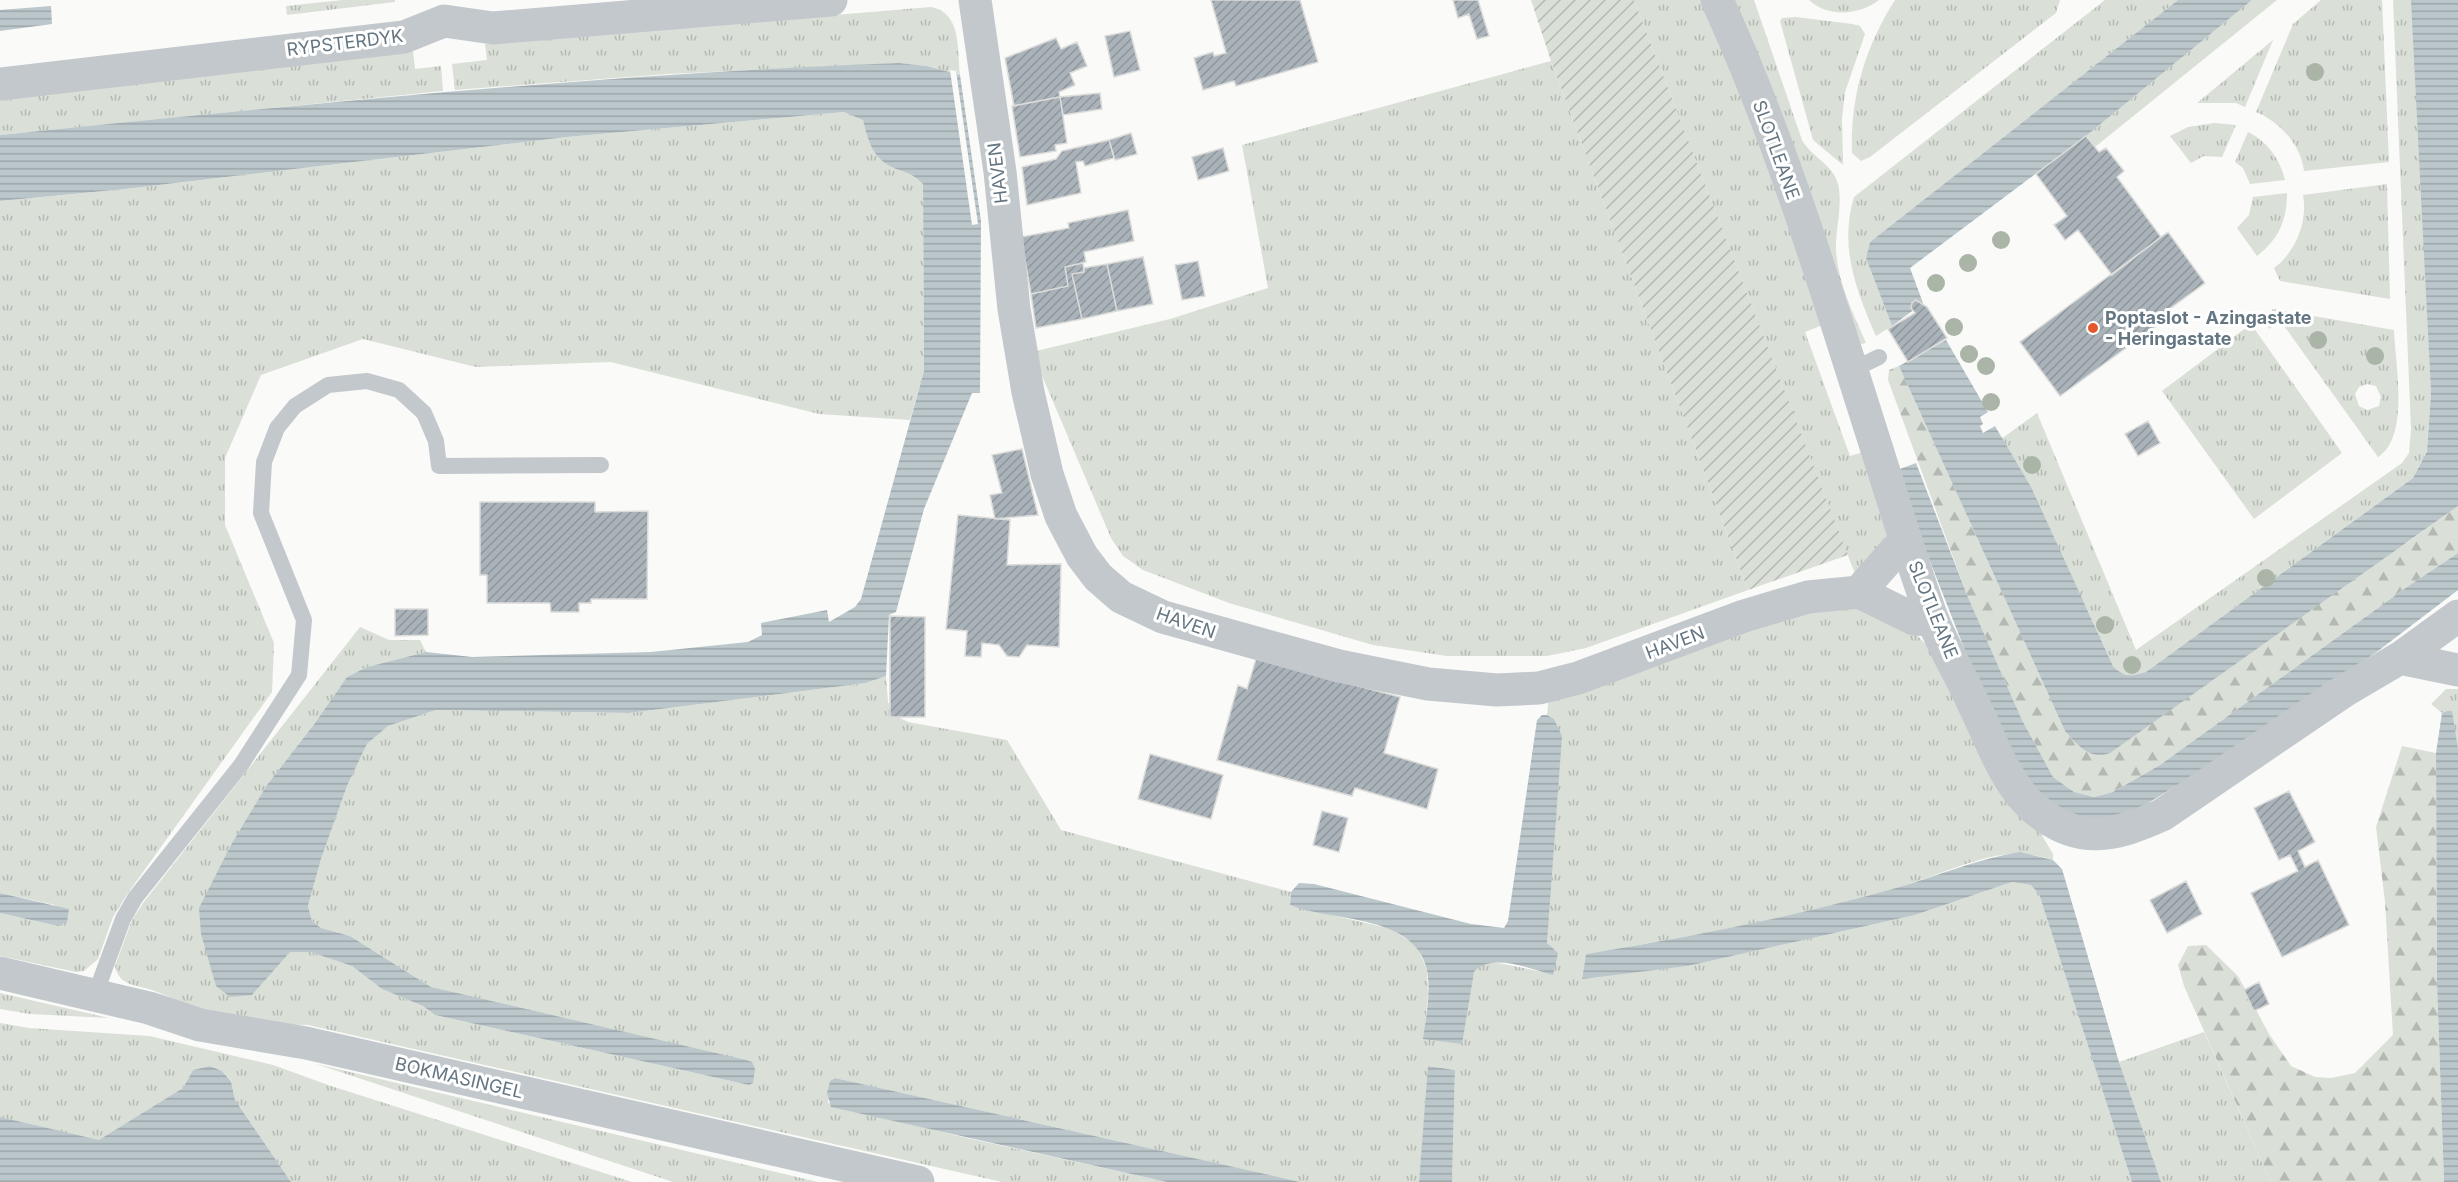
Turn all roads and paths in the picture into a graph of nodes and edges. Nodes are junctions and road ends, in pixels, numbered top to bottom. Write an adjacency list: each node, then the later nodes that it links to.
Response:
1 (831, 0): 4 (street, RYPSTERDYK)
2 (975, 0): 8 (street, HAVEN)
3 (1717, 0): 7 (street, SLOTLEANE)
4 (443, 10): 5 (street, RYPSTERDYK)
5 (0, 84)
6 (601, 465): 14 (lane)
7 (1908, 544): 8 (street); 10 (street, SLOTLEANE)
8 (1859, 592): 10 (street)
9 (2458, 616): 11 (street, SLOTLEANE)
10 (1933, 620): 11 (street, SLOTLEANE)
11 (2400, 658): 12 (street)
12 (2458, 670)
13 (0, 973): 14 (street, BOKMASINGEL)
14 (95, 995): 15 (street, BOKMASINGEL)
15 (918, 1182)

